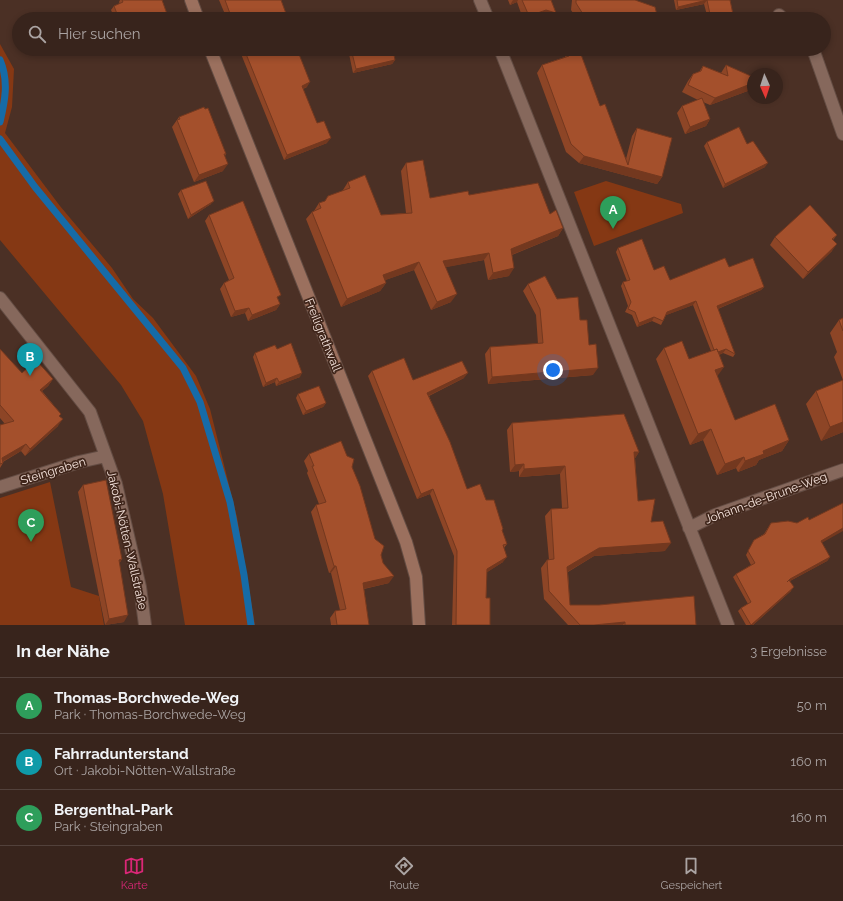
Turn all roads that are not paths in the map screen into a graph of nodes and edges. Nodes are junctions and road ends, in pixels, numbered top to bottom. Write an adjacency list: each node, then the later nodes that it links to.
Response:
1 (190, 0): 3 (street)
2 (480, 0): 4 (street)
3 (195, 12)
4 (485, 12)
5 (213, 56): 15 (street, Freiligrathwall)
6 (503, 56): 13 (street)
7 (815, 56): 8 (street)
8 (843, 134)
9 (0, 298): 10 (street, Jakobi-Nötten-Wallstraße)
10 (106, 456): 12 (street, Steingraben); 14 (street, Jakobi-Nötten-Wallstraße)
11 (843, 470): 13 (street, Johann-de-Brune-Weg)
12 (0, 487)
13 (689, 528): 16 (street)
14 (145, 625)
15 (419, 625)
16 (728, 625)

